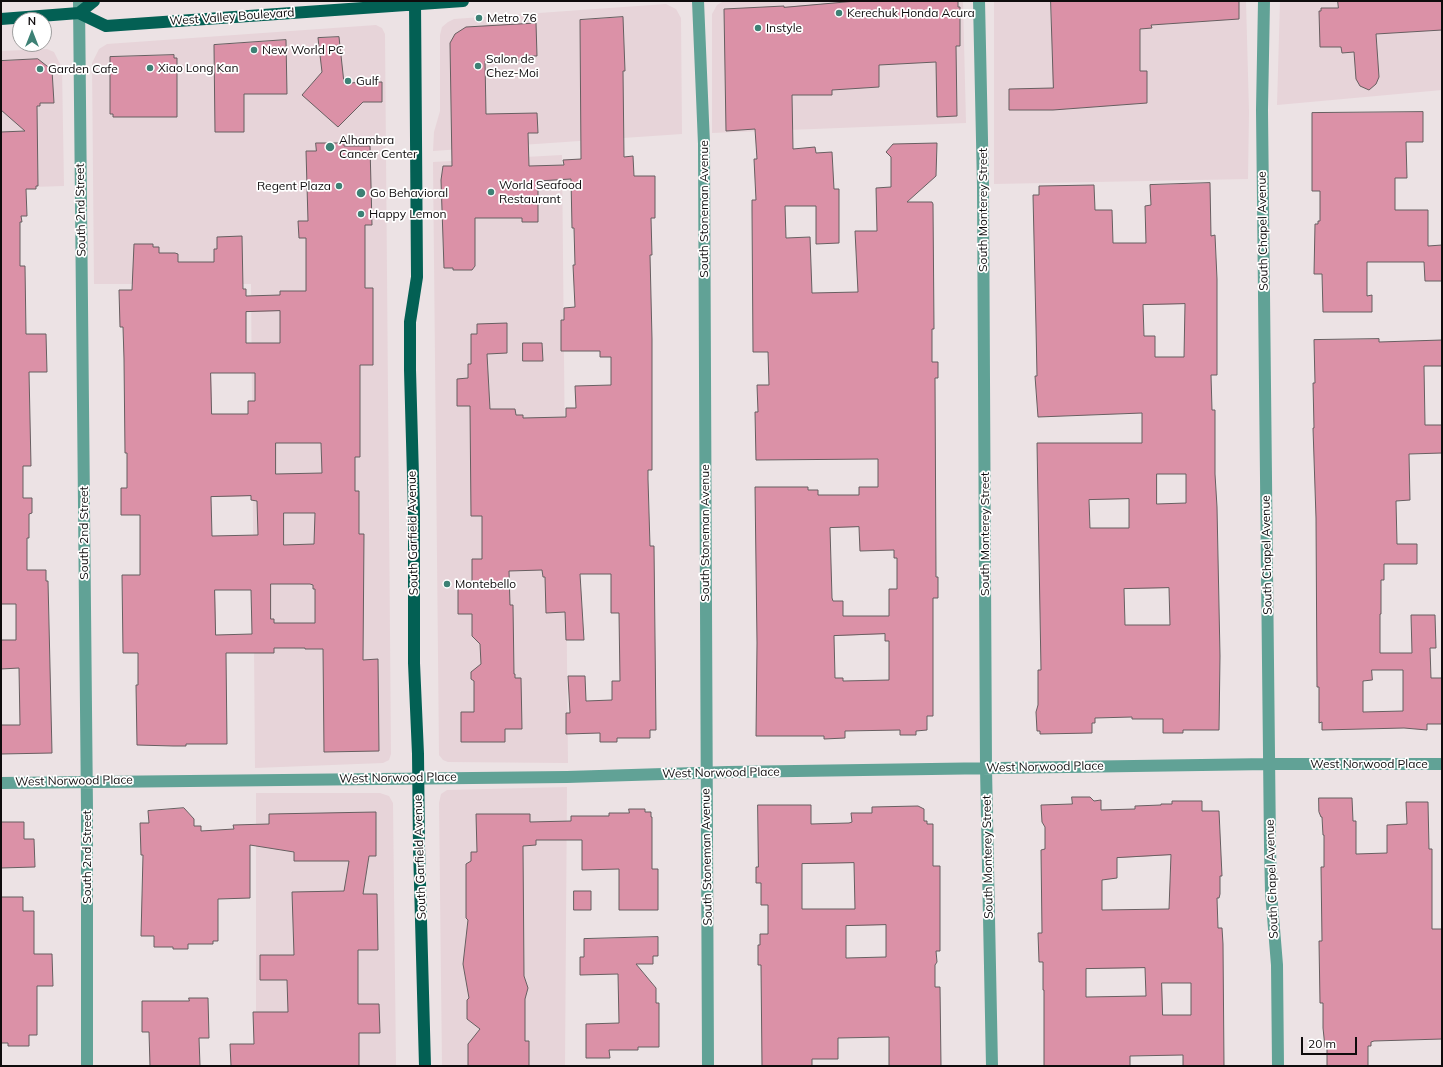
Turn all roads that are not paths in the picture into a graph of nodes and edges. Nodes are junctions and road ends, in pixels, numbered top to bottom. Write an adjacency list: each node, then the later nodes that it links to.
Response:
1 (79, 1): 8 (street, South 2nd Street)
2 (94, 1): 8 (main road)
3 (463, 1): 7 (main road, West Valley Boulevard)
4 (698, 1): 13 (street, South Stoneman Avenue)
5 (979, 1): 12 (street, South Monterey Street)
6 (1264, 1): 10 (street, South Chapel Avenue)
7 (415, 3): 8 (main road, West Valley Boulevard); 14 (main road, South Garfield Avenue)
8 (79, 14): 9 (main road, West Valley Boulevard); 15 (street, South 2nd Street)
9 (1, 18)
10 (1269, 764): 11 (street, West Norwood Place); 12 (street, West Norwood Place); 21 (street, South Chapel Avenue)
11 (1442, 764)
12 (986, 768): 13 (street, West Norwood Place); 20 (street, South Monterey Street)
13 (706, 773): 14 (street, West Norwood Place); 19 (street, South Stoneman Avenue)
14 (418, 777): 15 (street, West Norwood Place); 18 (main road, South Garfield Avenue)
15 (86, 781): 16 (street, West Norwood Place); 17 (street, South 2nd Street)
16 (1, 783)
17 (87, 1066)
18 (426, 1066)
19 (708, 1066)
20 (992, 1066)
21 (1278, 1066)

